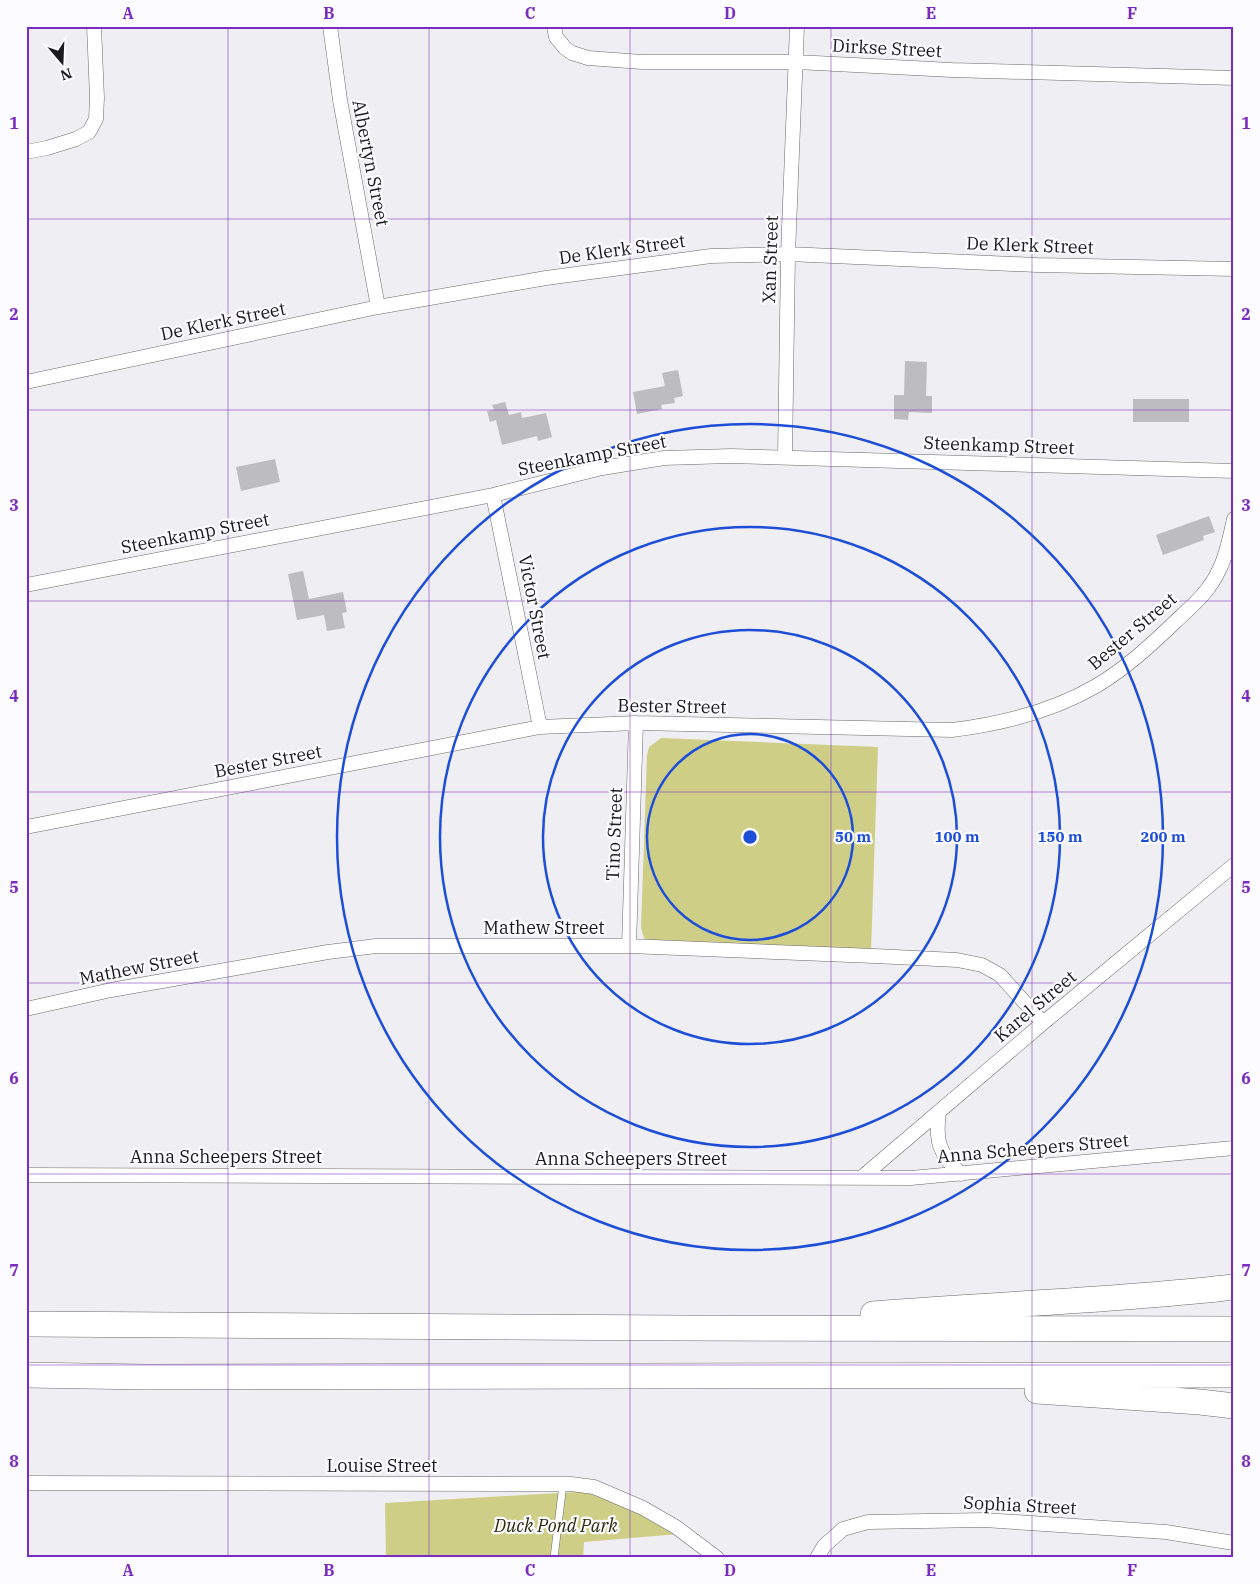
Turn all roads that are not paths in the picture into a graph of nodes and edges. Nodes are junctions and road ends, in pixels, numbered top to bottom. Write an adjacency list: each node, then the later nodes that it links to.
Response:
1 (94, 26): 7 (street)
2 (330, 26): 10 (street, Albertyn Street)
3 (554, 26): 5 (street, Dirkse Street)
4 (797, 26): 5 (street, Xan Street)
5 (796, 62): 6 (street, Dirkse Street); 8 (street, Xan Street)
6 (1234, 78)
7 (26, 152)
8 (788, 254): 9 (street, De Klerk Street); 10 (street, De Klerk Street); 12 (street, Xan Street)
9 (1234, 269)
10 (378, 307): 11 (street, De Klerk Street)
11 (26, 382)
12 (785, 458): 13 (street, Steenkamp Street); 14 (street, Steenkamp Street)
13 (1234, 470)
14 (493, 494): 16 (street, Steenkamp Street); 18 (street, Victor Street)
15 (1234, 519): 17 (street, Bester Street)
16 (26, 585)
17 (636, 723): 18 (street, Bester Street); 21 (street, Tino Street)
18 (540, 727): 19 (street, Bester Street)
19 (26, 827)
20 (1234, 865): 23 (street, Karel Street)
21 (629, 946): 22 (street, Mathew Street); 23 (street, Mathew Street)
22 (26, 1009)
23 (1043, 1023): 24 (street, Karel Street)
24 (939, 1112): 26 (street); 28 (street, Karel Street)
25 (1234, 1148): 26 (street, Anna Scheepers Street)
26 (961, 1174): 28 (street, Anna Scheepers Street)
27 (26, 1175): 28 (street, Anna Scheepers Street)
28 (861, 1178)
29 (1234, 1287): 31 (highway)
30 (26, 1324): 31 (highway)
31 (684, 1328): 32 (highway)
32 (1234, 1329)
33 (26, 1375): 34 (highway)
34 (674, 1375): 35 (highway); 36 (highway)
35 (1234, 1375)
36 (1234, 1406)
37 (26, 1483): 38 (street, Louise Street)
38 (563, 1484): 40 (lane); 41 (street, Louise Street)
39 (1234, 1543): 42 (street, Sophia Street)
40 (554, 1558)
41 (717, 1558)
42 (817, 1558)

